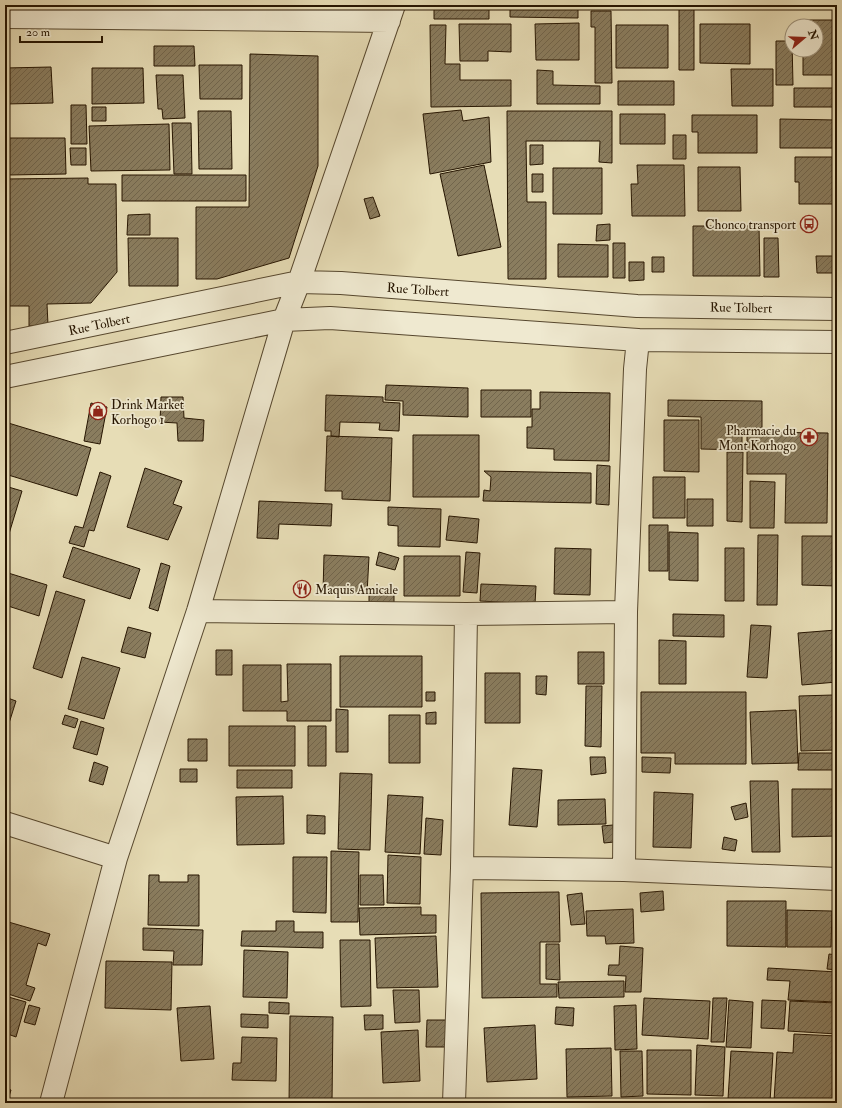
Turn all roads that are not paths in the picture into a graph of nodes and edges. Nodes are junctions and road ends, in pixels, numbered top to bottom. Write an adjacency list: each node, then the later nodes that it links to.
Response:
1 (391, 13): 2 (street); 3 (street)
2 (5, 17)
3 (299, 282): 4 (street, Rue Tolbert); 5 (street); 8 (street, Rue Tolbert)
4 (837, 309)
5 (284, 320): 6 (street); 9 (street); 10 (street)
6 (638, 340): 7 (street); 11 (street)
7 (837, 342)
8 (5, 343)
9 (5, 377)
10 (198, 611): 12 (street); 14 (street)
11 (626, 612): 12 (street); 16 (street)
12 (466, 614): 15 (street)
13 (5, 823): 14 (street)
14 (116, 858): 18 (street)
15 (462, 868): 16 (street); 19 (street)
16 (624, 870): 17 (street)
17 (837, 879)
18 (51, 1103)
19 (454, 1103)

